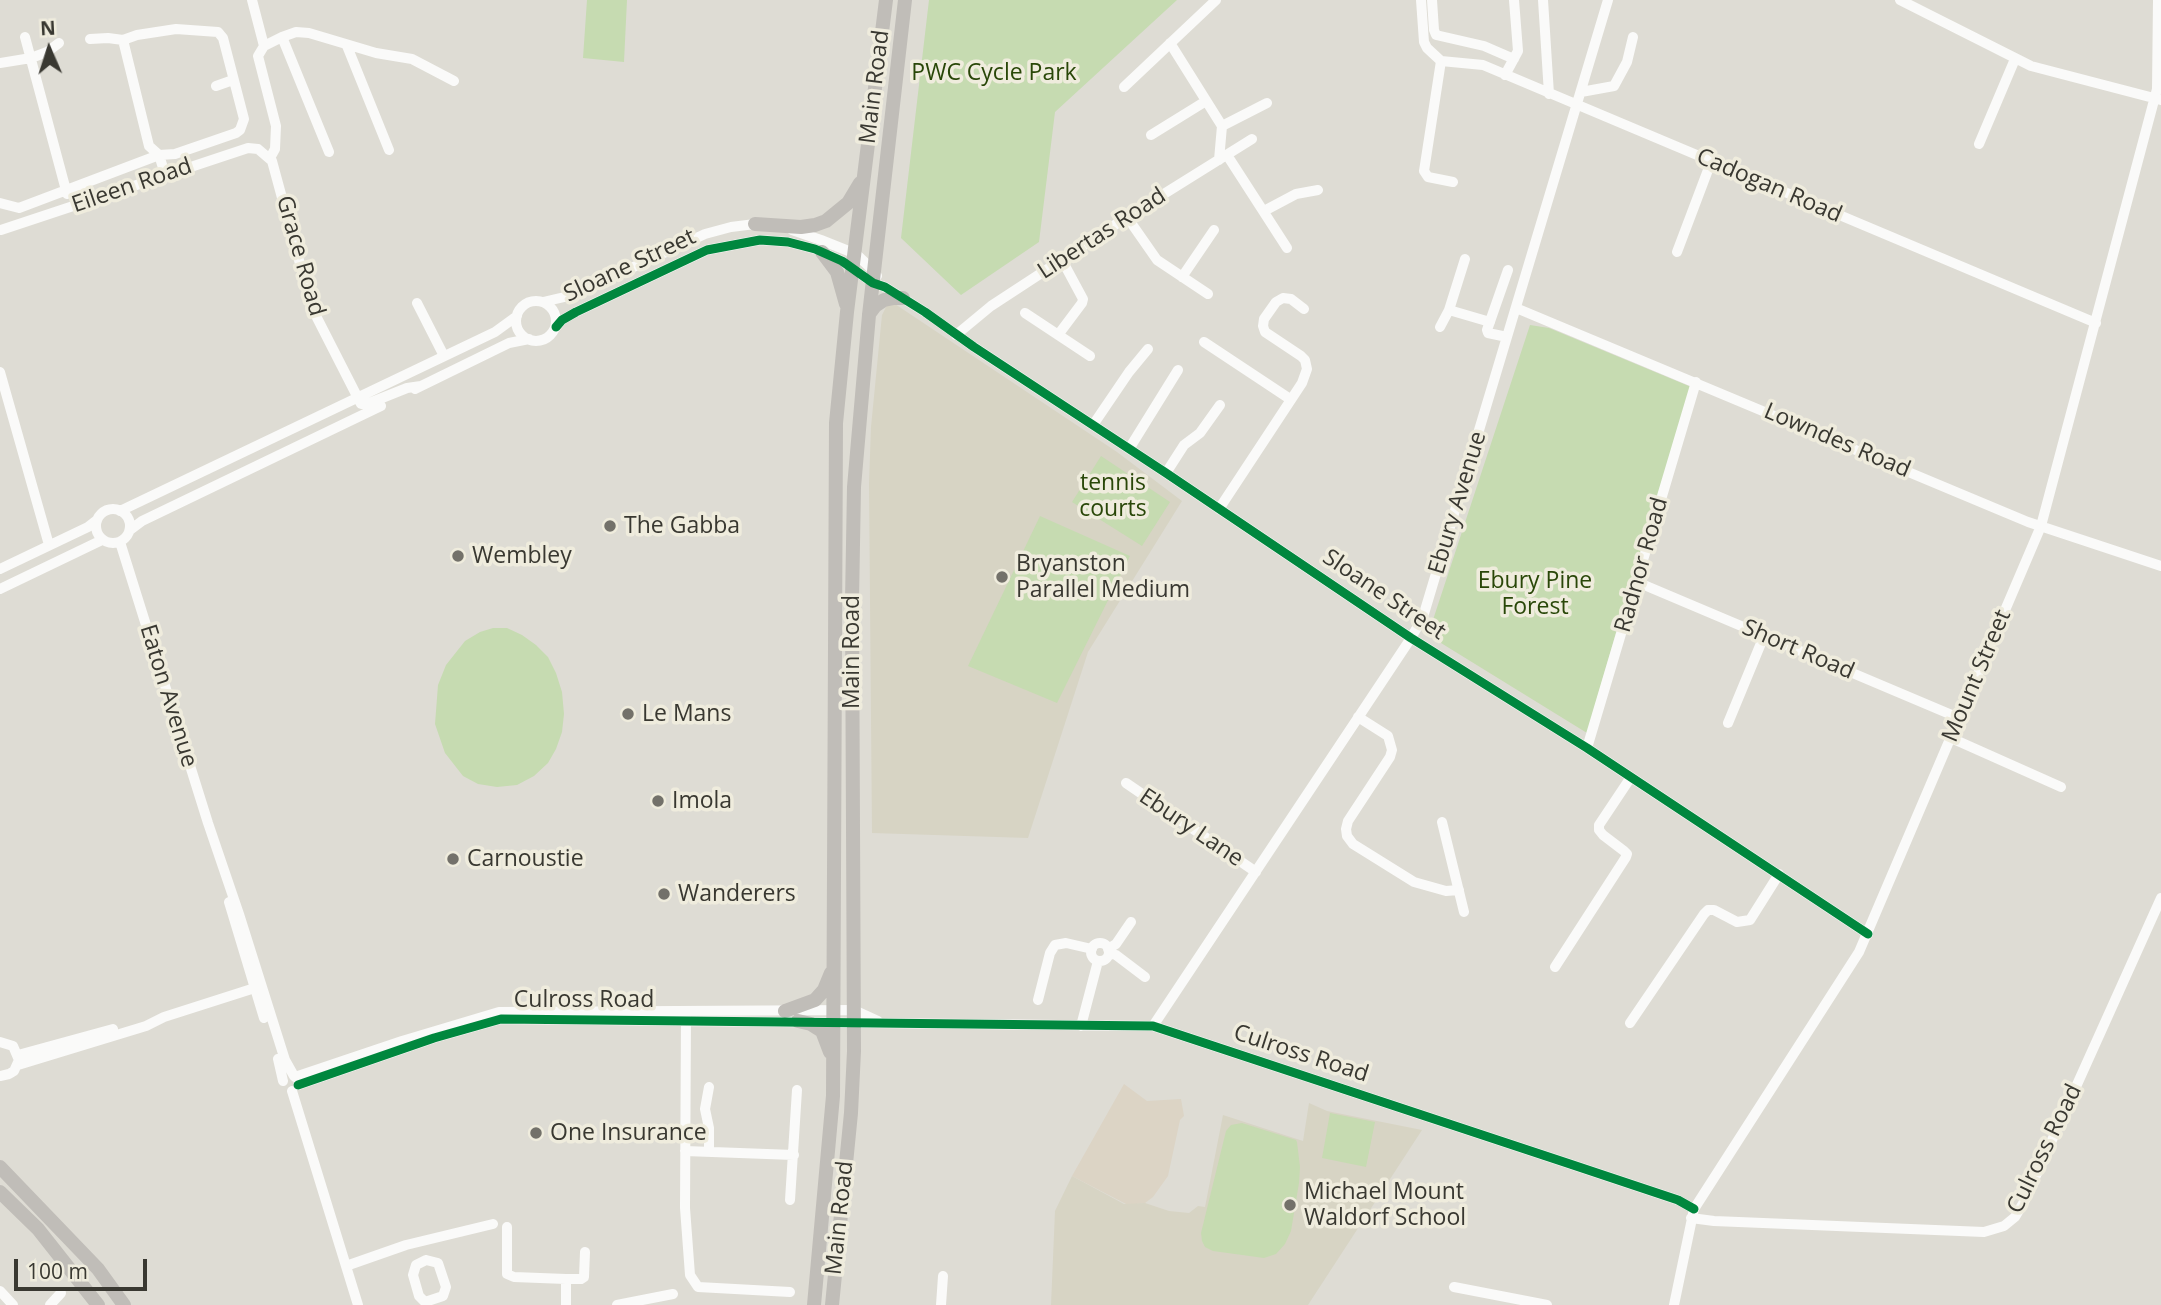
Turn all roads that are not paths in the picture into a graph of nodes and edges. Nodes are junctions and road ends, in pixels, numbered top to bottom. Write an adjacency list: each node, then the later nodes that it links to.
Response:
1 (252, 0): 19 (street)
2 (886, 0): 47 (main road, Main Road)
3 (905, 0): 68 (main road, Main Road)
4 (1216, 0): 18 (street)
5 (1421, 0): 24 (street)
6 (1432, 0): 22 (street)
7 (1514, 0): 22 (street)
8 (1543, 0): 32 (street)
9 (1608, 0): 31 (street, Ebury Avenue)
10 (1900, 0): 23 (street)
11 (2158, 0): 33 (street, Mount Street)
12 (26, 37): 21 (street)
13 (282, 37): 19 (street); 20 (street); 42 (street)
14 (1633, 37): 31 (street)
15 (90, 39): 16 (street)
16 (123, 40): 27 (street); 43 (street)
17 (59, 43): 21 (street)
18 (1170, 43): 30 (street); 34 (street)
19 (264, 46): 44 (street)
20 (346, 46): 28 (street); 41 (street)
21 (31, 58): 25 (street); 50 (street)
22 (1514, 59): 26 (street)
23 (2015, 59): 33 (street); 40 (street)
24 (1441, 61): 26 (street, Cadogan Road); 49 (street)
25 (0, 62)
26 (1505, 75): 32 (street, Cadogan Road)
27 (233, 80): 29 (street); 43 (street)
28 (454, 81)
29 (216, 86)
30 (1124, 87)
31 (1581, 92): 36 (street, Ebury Avenue)
32 (1549, 94): 36 (street, Cadogan Road)
33 (2158, 99): 81 (street, Mount Street)
34 (1206, 101): 37 (street); 38 (street)
35 (1267, 103): 37 (street)
36 (1577, 106): 46 (street, Cadogan Road); 73 (street, Ebury Avenue)
37 (1222, 126): 45 (street)
38 (1151, 135)
39 (1252, 139): 45 (street, Libertas Road)
40 (1979, 144)
41 (389, 150)
42 (329, 152)
43 (159, 155): 48 (street); 50 (street)
44 (266, 155): 48 (street, Eileen Road); 100 (street, Grace Road)
45 (1223, 157): 54 (street); 55 (street, Libertas Road)
46 (1712, 162): 61 (street); 81 (street, Cadogan Road)
47 (864, 173): 56 (main road); 62 (main road, Main Road)
48 (165, 174): 53 (street, Eileen Road)
49 (1453, 182)
50 (65, 190): 52 (street); 53 (street)
51 (1318, 190): 54 (street)
52 (0, 203)
53 (70, 206): 57 (street, Eileen Road)
54 (1264, 211): 59 (street)
55 (1126, 217): 64 (street, Libertas Road); 67 (street)
56 (755, 224): 62 (street, Sloane Street); 71 (street, Sloane Street)
57 (1, 230)
58 (1214, 230): 67 (street)
59 (1287, 248)
60 (822, 252): 65 (street, Sloane Street); 76 (main road); 82 (street, Sloane Street)
61 (1677, 253)
62 (856, 254): 65 (main road, Main Road); 68 (street, Sloane Street)
63 (1465, 259): 75 (street)
64 (1062, 260): 84 (street, Libertas Road); 85 (street)
65 (854, 270): 68 (street, Sloane Street); 76 (main road, Main Road)
66 (1508, 270): 80 (street)
67 (1182, 277): 69 (street)
68 (876, 280): 70 (street, Sloane Street); 78 (main road, Main Road)
69 (1208, 294)
70 (904, 298): 78 (main road); 84 (street, Sloane Street)
71 (543, 302): 79 (street); 82 (street)
72 (417, 303): 93 (street)
73 (1516, 308): 86 (street, Ebury Avenue); 97 (street, Lowndes Road)
74 (1304, 309): 101 (street)
75 (1449, 310): 80 (street); 83 (street)
76 (848, 312): 140 (main road, Main Road)
77 (1024, 313): 85 (street)
78 (869, 315): 148 (main road, Main Road)
79 (517, 316): 87 (street); 88 (street)
80 (1490, 322): 86 (street)
81 (2096, 323): 110 (street, Mount Street)
82 (556, 327): 88 (street)
83 (1440, 327)
84 (957, 335): 104 (street, Sloane Street)
85 (1058, 335): 92 (street)
86 (1507, 337): 120 (street, Ebury Avenue)
87 (481, 339): 91 (street); 93 (street)
88 (528, 339): 91 (street)
89 (1204, 342): 101 (street)
90 (1149, 349): 104 (street)
91 (494, 351): 94 (street)
92 (1090, 356)
93 (444, 357): 94 (street); 100 (street)
94 (471, 362): 98 (street)
95 (1178, 370): 105 (street)
96 (0, 372): 99 (street)
97 (1696, 382): 110 (street, Lowndes Road); 117 (street, Radnor Road)
98 (421, 386): 100 (street); 111 (street)
99 (2, 388): 102 (street)
100 (358, 399): 108 (street)
101 (1290, 399): 107 (street)
102 (4, 405): 114 (street)
103 (1220, 405): 106 (street)
104 (1093, 425): 105 (street, Sloane Street)
105 (1129, 449): 106 (street, Sloane Street)
106 (1166, 473): 107 (street, Sloane Street)
107 (1219, 509): 120 (street, Sloane Street)
108 (120, 511): 109 (street); 111 (street)
109 (97, 520): 112 (street); 114 (street)
110 (2041, 526): 115 (street, Lowndes Road); 122 (street, Mount Street)
111 (130, 530): 113 (street)
112 (102, 540): 113 (street); 118 (street)
113 (120, 542): 143 (street, Eaton Avenue)
114 (49, 545): 116 (street)
115 (2161, 566)
116 (0, 569)
117 (1637, 582): 119 (street, Short Road); 125 (street, Radnor Road)
118 (0, 589)
119 (1764, 636): 122 (street, Short Road); 123 (street)
120 (1411, 638): 121 (street, Ebury Avenue); 125 (street, Sloane Street)
121 (1358, 717): 130 (street, Ebury Avenue); 132 (street)
122 (1959, 718): 124 (street, Mount Street)
123 (1728, 723)
124 (1951, 738): 128 (street); 136 (street, Mount Street)
125 (1587, 748): 126 (street, Sloane Street)
126 (1631, 777): 131 (street, Sloane Street); 141 (street)
127 (1126, 783): 130 (street, Ebury Lane)
128 (2061, 787)
129 (1442, 822): 132 (street)
130 (1256, 872): 152 (street, Ebury Avenue)
131 (1779, 874): 136 (street, Sloane Street); 150 (street)
132 (1459, 890): 134 (street)
133 (2161, 898): 166 (street, Culross Road)
134 (1464, 912)
135 (1131, 922): 138 (street)
136 (1868, 934): 166 (street, Mount Street)
137 (1092, 949): 138 (street); 139 (street); 144 (street)
138 (1109, 951): 139 (street); 142 (street)
139 (1098, 961): 151 (street)
140 (833, 966): 145 (main road); 147 (main road, Main Road)
141 (1555, 967)
142 (1145, 977)
143 (257, 987): 154 (street); 157 (street, Eaton Avenue)
144 (1038, 1000)
145 (785, 1011): 146 (street, Culross Road); 147 (street, Culross Road)
146 (686, 1016): 149 (street, Culross Road); 157 (street, Culross Road); 160 (street)
147 (834, 1016): 148 (street, Culross Road); 149 (street, Culross Road); 155 (main road, Main Road)
148 (854, 1016): 151 (street, Culross Road); 188 (main road, Main Road)
149 (798, 1021): 155 (main road)
150 (1630, 1023)
151 (1081, 1026): 152 (street, Culross Road)
152 (1153, 1026): 166 (street, Culross Road)
153 (0, 1042): 154 (street)
154 (18, 1060): 156 (street)
155 (834, 1063): 187 (main road, Main Road)
156 (0, 1076)
157 (292, 1082): 172 (street, Eaton Avenue)
158 (709, 1087): 161 (street)
159 (797, 1090): 162 (street)
160 (685, 1151): 161 (street); 177 (street)
161 (709, 1152): 162 (street)
162 (794, 1155): 165 (street)
163 (0, 1167): 183 (main road)
164 (0, 1192): 182 (main road)
165 (790, 1200)
166 (1693, 1213): 191 (street, Mount Street)
167 (493, 1224): 169 (street)
168 (508, 1227): 174 (street)
169 (422, 1241): 171 (street); 172 (street)
170 (585, 1252): 174 (street)
171 (426, 1260)
172 (346, 1266): 184 (street, Eaton Avenue)
173 (943, 1276): 189 (street)
174 (566, 1279): 185 (street)
175 (1454, 1287): 190 (street)
176 (0, 1290): 180 (street)
177 (790, 1292)
178 (61, 1293): 181 (street)
179 (673, 1294): 186 (street)
180 (13, 1305)
181 (50, 1305)
182 (98, 1305)
183 (124, 1305)
184 (358, 1305)
185 (566, 1305)
186 (617, 1305)
187 (814, 1305)
188 (832, 1305)
189 (942, 1305)
190 (1547, 1305)
191 (1674, 1305)

